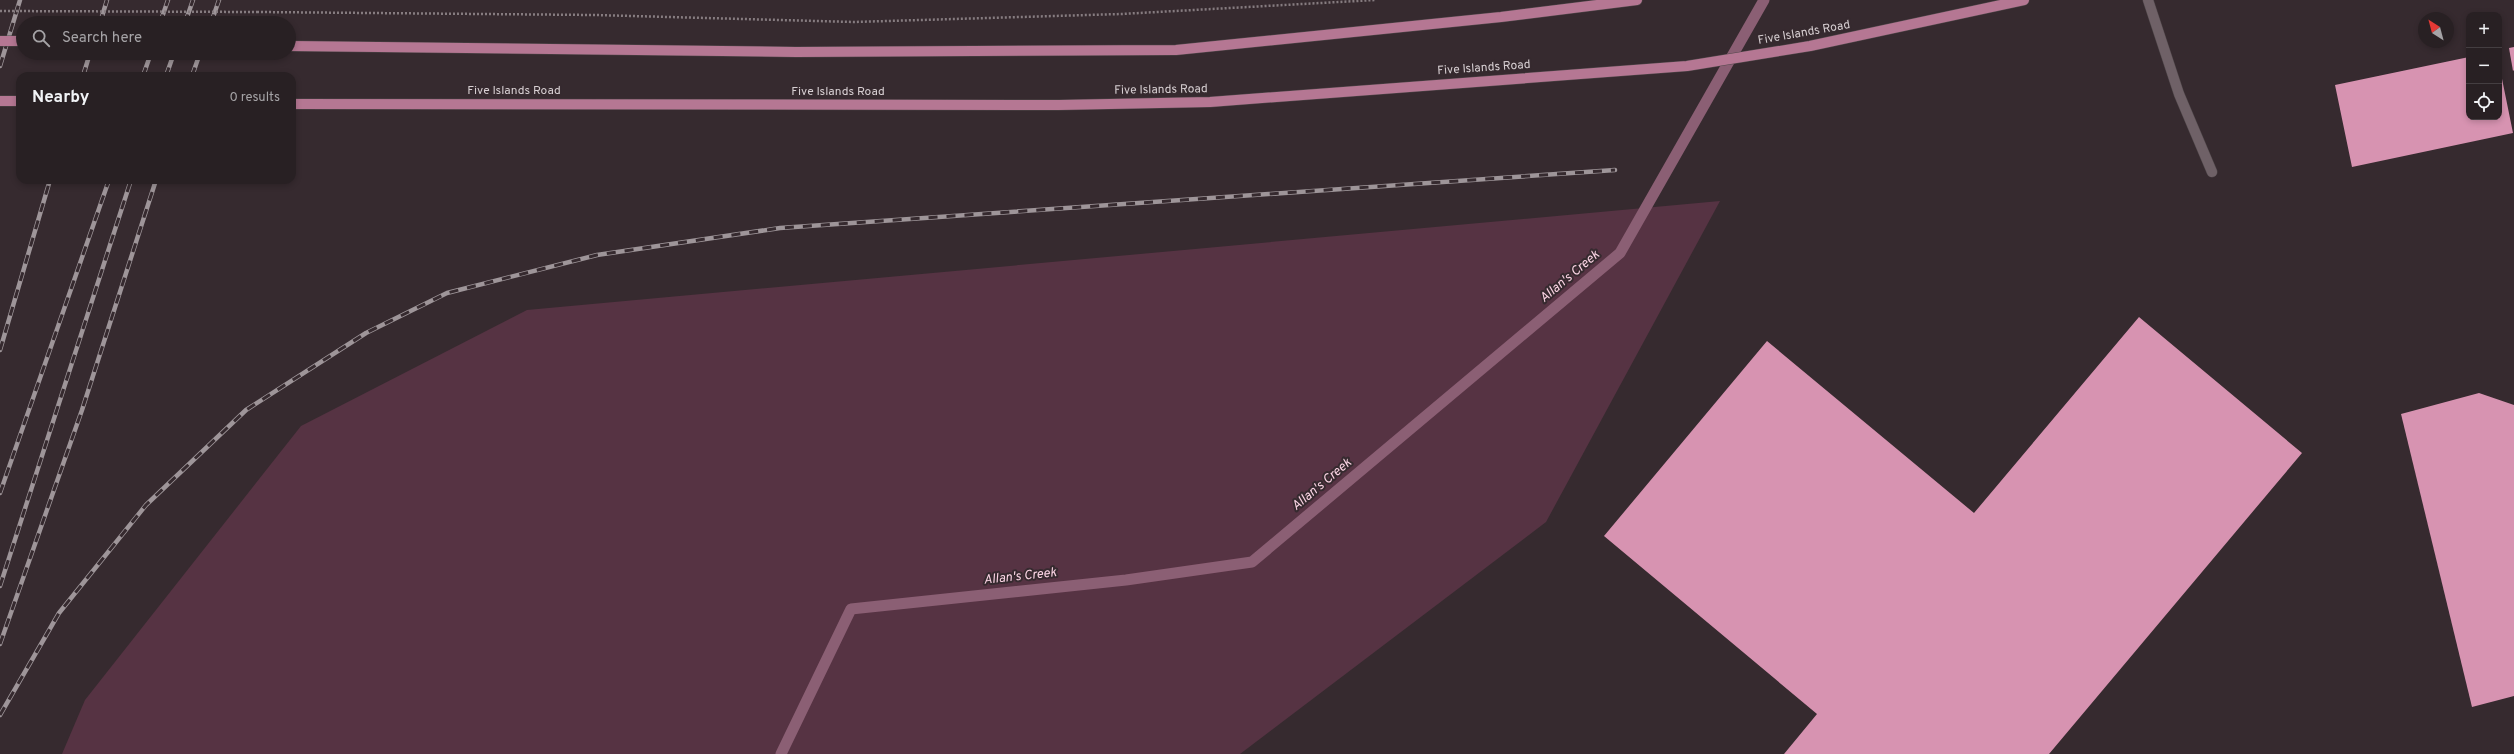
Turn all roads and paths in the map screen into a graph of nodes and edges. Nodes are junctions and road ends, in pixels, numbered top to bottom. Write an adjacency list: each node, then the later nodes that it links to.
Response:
1 (1376, 0): 5 (path, bridge)
2 (1637, 0): 8 (main road)
3 (2024, 0): 11 (main road, Five Islands Road)
4 (2148, 0): 12 (lane)
5 (0, 11)
6 (0, 41): 7 (main road, bridge)
7 (16, 41)
8 (296, 46)
9 (0, 101): 10 (main road)
10 (16, 101)
11 (296, 104)
12 (2212, 172)

